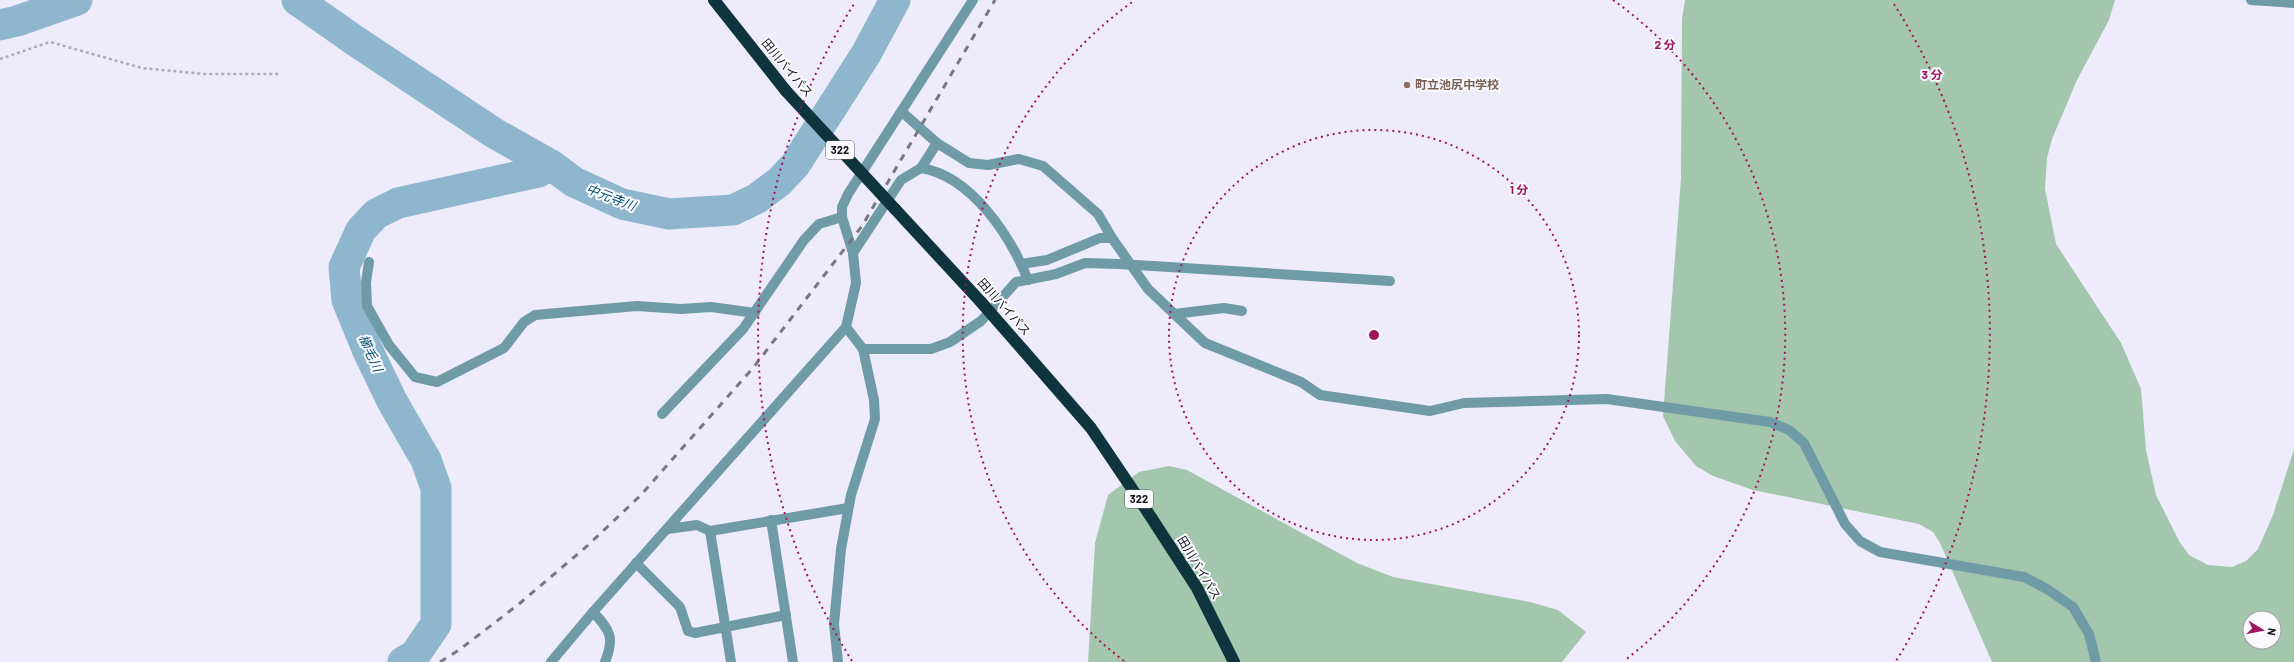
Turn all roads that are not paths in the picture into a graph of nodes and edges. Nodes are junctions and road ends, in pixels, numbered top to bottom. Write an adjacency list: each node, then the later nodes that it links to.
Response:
1 (714, 0): 34 (highway, 田川バイパス / 322, bridge)
2 (973, 0): 5 (street)
3 (2251, 0): 4 (street)
4 (2294, 3)
5 (902, 112): 6 (street); 8 (street)
6 (937, 143): 7 (street); 9 (street)
7 (921, 168): 10 (street); 12 (street)
8 (842, 218): 10 (street); 16 (street)
9 (1112, 238): 12 (street); 17 (street)
10 (853, 252): 18 (street)
11 (370, 262): 16 (street)
12 (1021, 264): 13 (street)
13 (1028, 280): 14 (street, bridge); 19 (street)
14 (1390, 281)
15 (1242, 311): 17 (street)
16 (755, 313): 20 (street)
17 (1174, 314): 35 (street)
18 (846, 327): 19 (street); 23 (street)
19 (863, 349): 21 (street)
20 (662, 414)
21 (848, 508): 22 (street); 33 (street)
22 (771, 520): 24 (street); 27 (street)
23 (667, 529): 24 (street); 25 (street)
24 (710, 531): 28 (street)
25 (636, 563): 26 (street); 28 (street)
26 (593, 612): 29 (street); 30 (street)
27 (786, 615): 28 (street); 32 (street)
28 (724, 626): 31 (street)
29 (551, 662)
30 (606, 662)
31 (731, 662)
32 (793, 662)
33 (838, 662)
34 (1234, 662)
35 (2096, 662)

